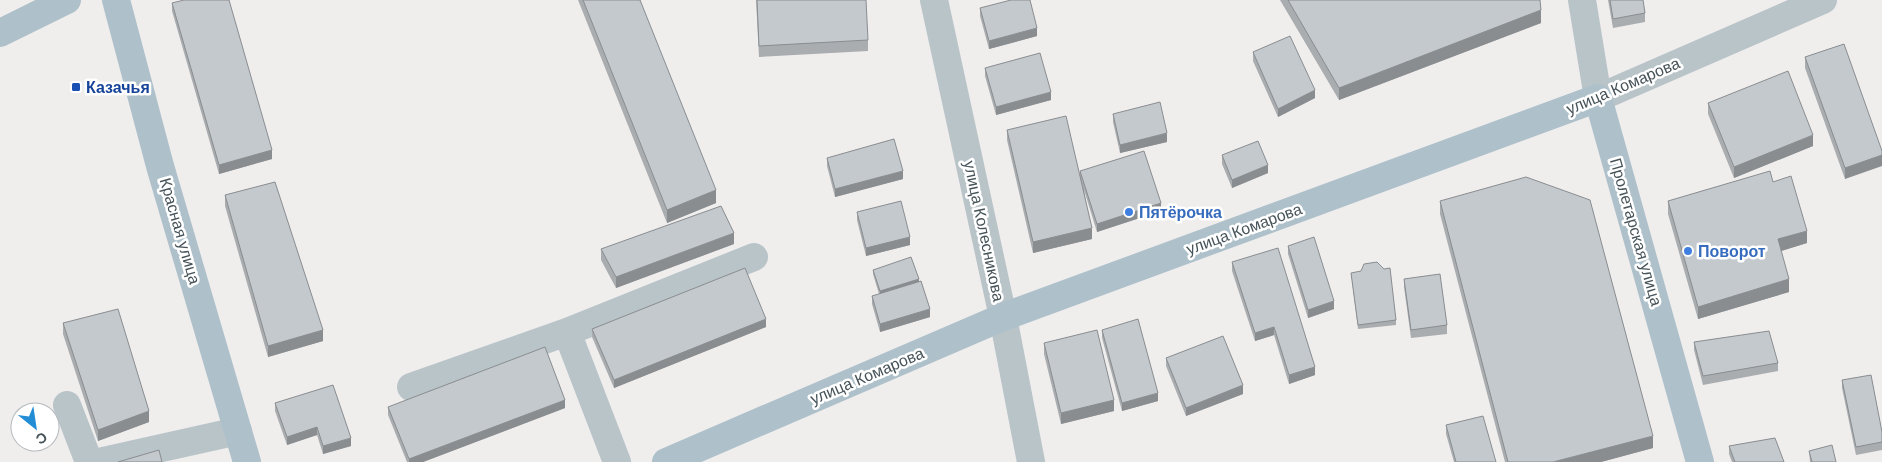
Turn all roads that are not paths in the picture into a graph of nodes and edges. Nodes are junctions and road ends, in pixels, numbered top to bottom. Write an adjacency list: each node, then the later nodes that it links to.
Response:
1 (67, 0): 6 (main road)
2 (116, 0): 13 (main road, Красная улица)
3 (934, 0): 9 (street, улица Колесникова)
4 (1582, 0): 7 (street, Пролетарская улица)
5 (1823, 0): 7 (street, улица Комарова)
6 (0, 33)
7 (1598, 98): 9 (main road, улица Комарова); 20 (main road, Пролетарская улица)
8 (754, 257): 10 (street)
9 (1003, 317): 18 (main road, улица Комарова); 19 (street, улица Колесникова)
10 (567, 332): 11 (street); 17 (street)
11 (411, 387)
12 (67, 405): 14 (street)
13 (238, 432): 15 (street); 16 (main road, Красная улица)
14 (89, 462)
15 (100, 462)
16 (247, 462)
17 (617, 462)
18 (666, 462)
19 (1031, 462)
20 (1700, 462)

